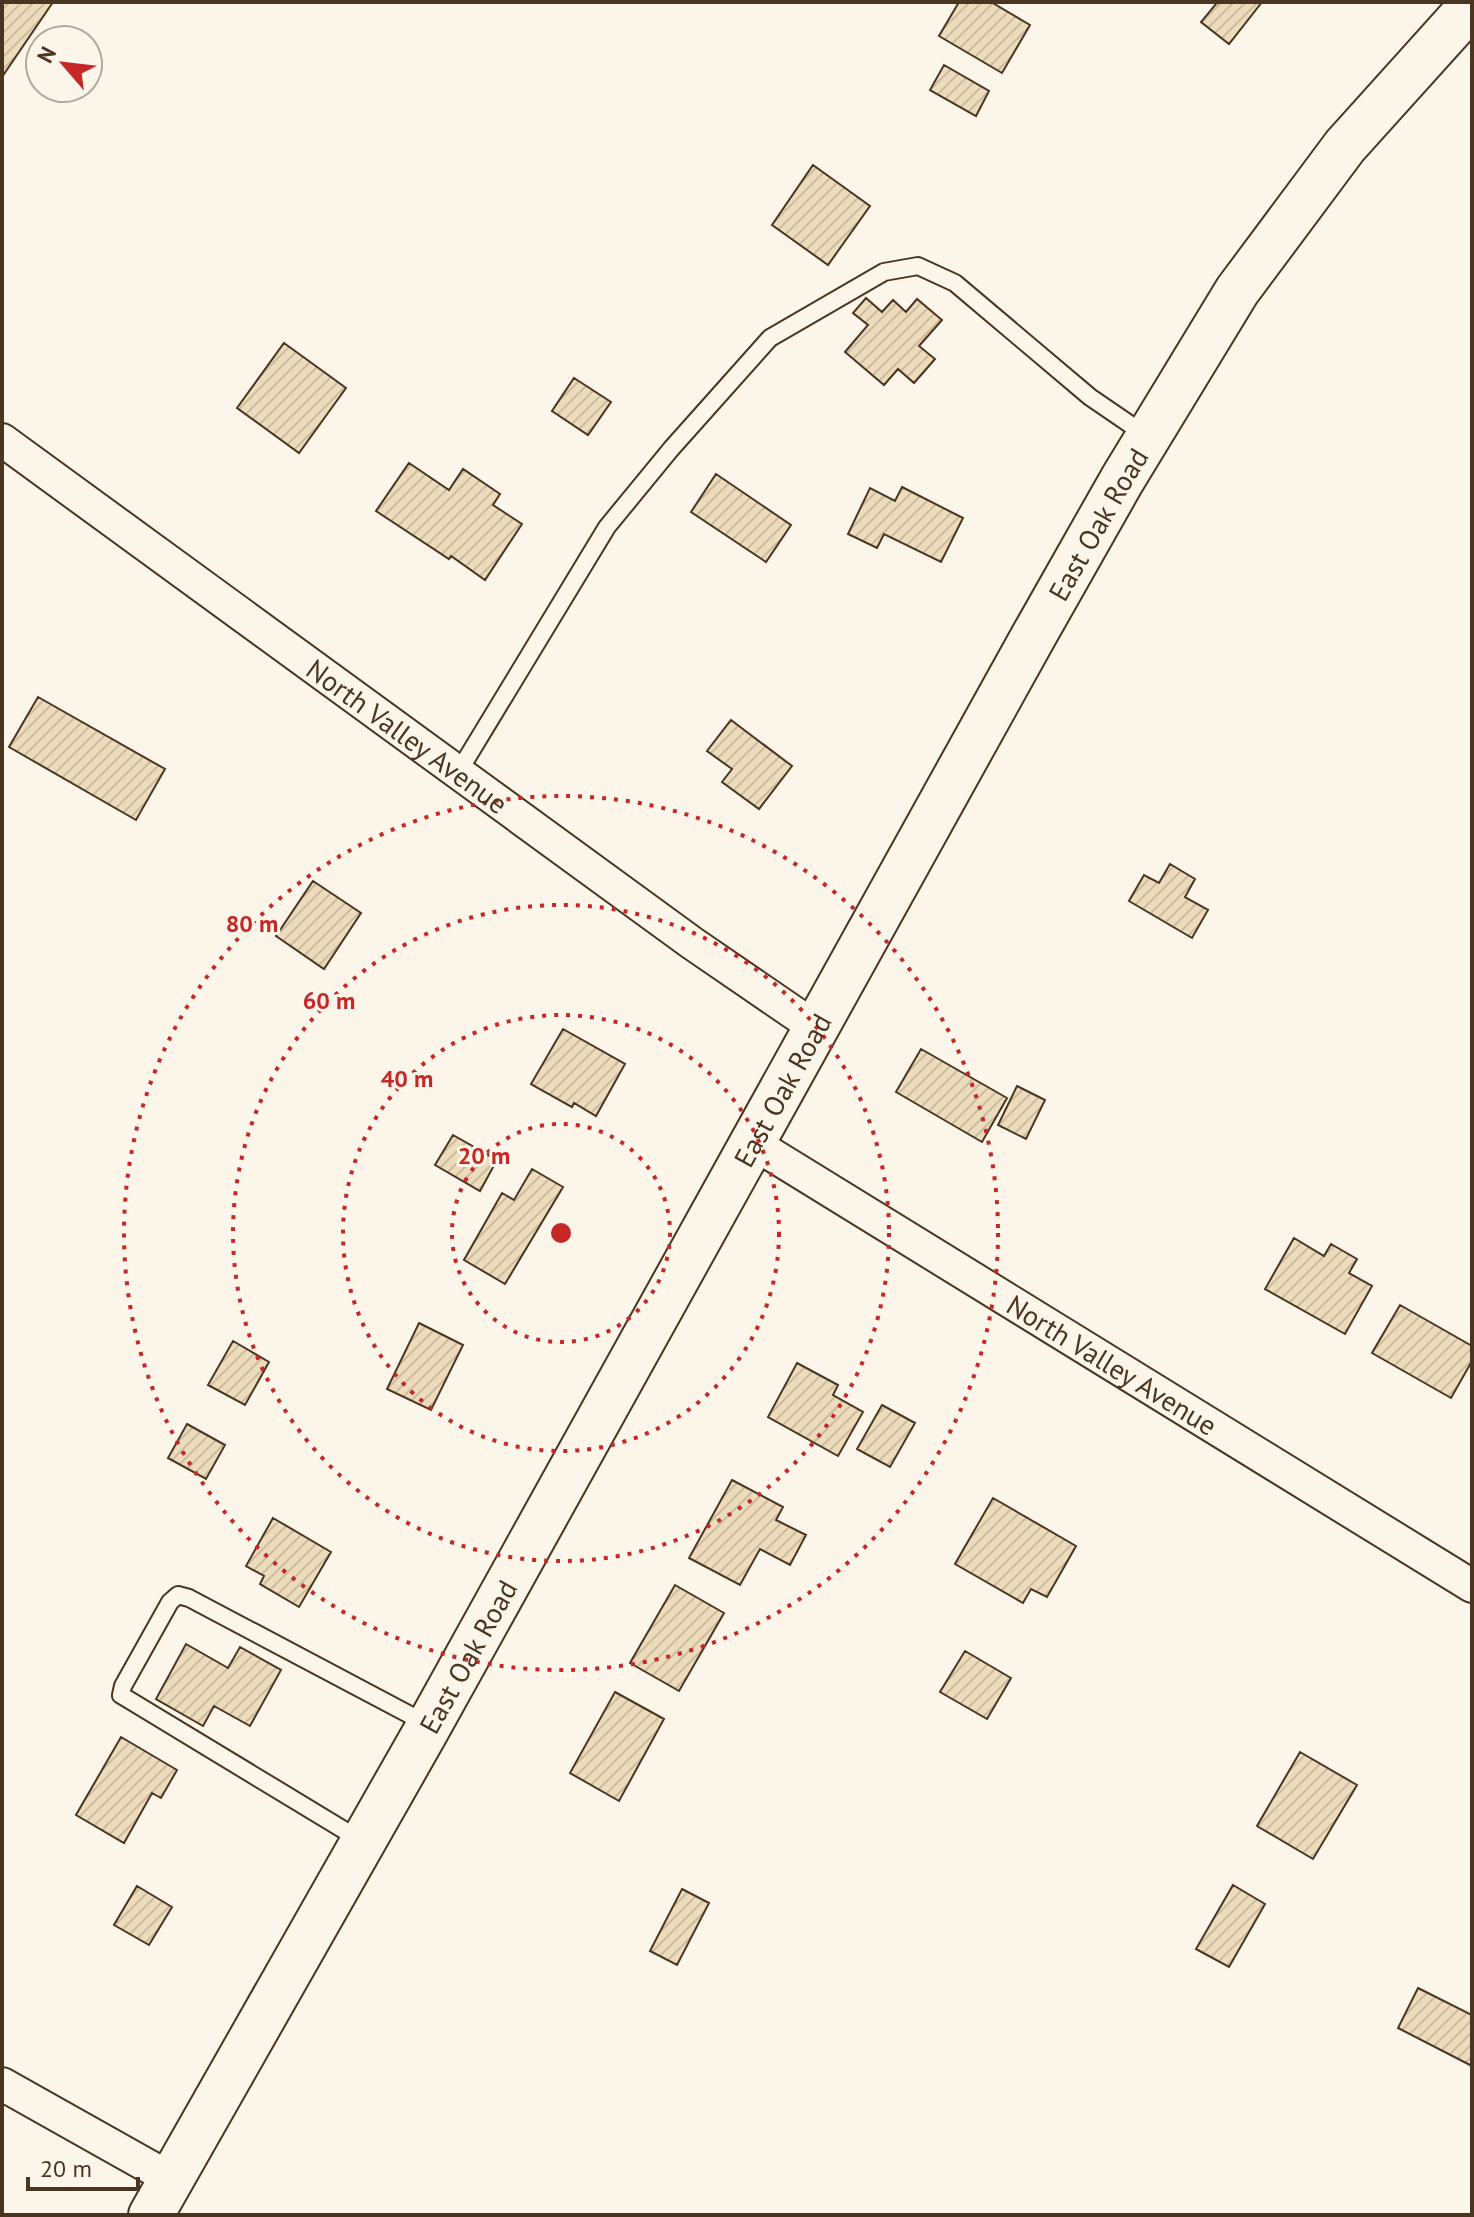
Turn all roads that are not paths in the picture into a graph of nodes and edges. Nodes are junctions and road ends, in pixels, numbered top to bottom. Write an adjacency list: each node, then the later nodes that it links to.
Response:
1 (1472, 5): 2 (street, East Oak Road)
2 (1149, 437): 4 (lane); 5 (street, East Oak Road)
3 (2, 440): 4 (street, North Valley Avenue)
4 (459, 771): 5 (street, North Valley Avenue)
5 (816, 1028): 6 (street, East Oak Road)
6 (753, 1143): 7 (street, North Valley Avenue); 8 (street, East Oak Road)
7 (1472, 1586)
8 (429, 1725): 9 (street, East Oak Road); 9 (lane)
9 (363, 1842): 11 (street, East Oak Road)
10 (2, 2084): 11 (street)
11 (161, 2197)

